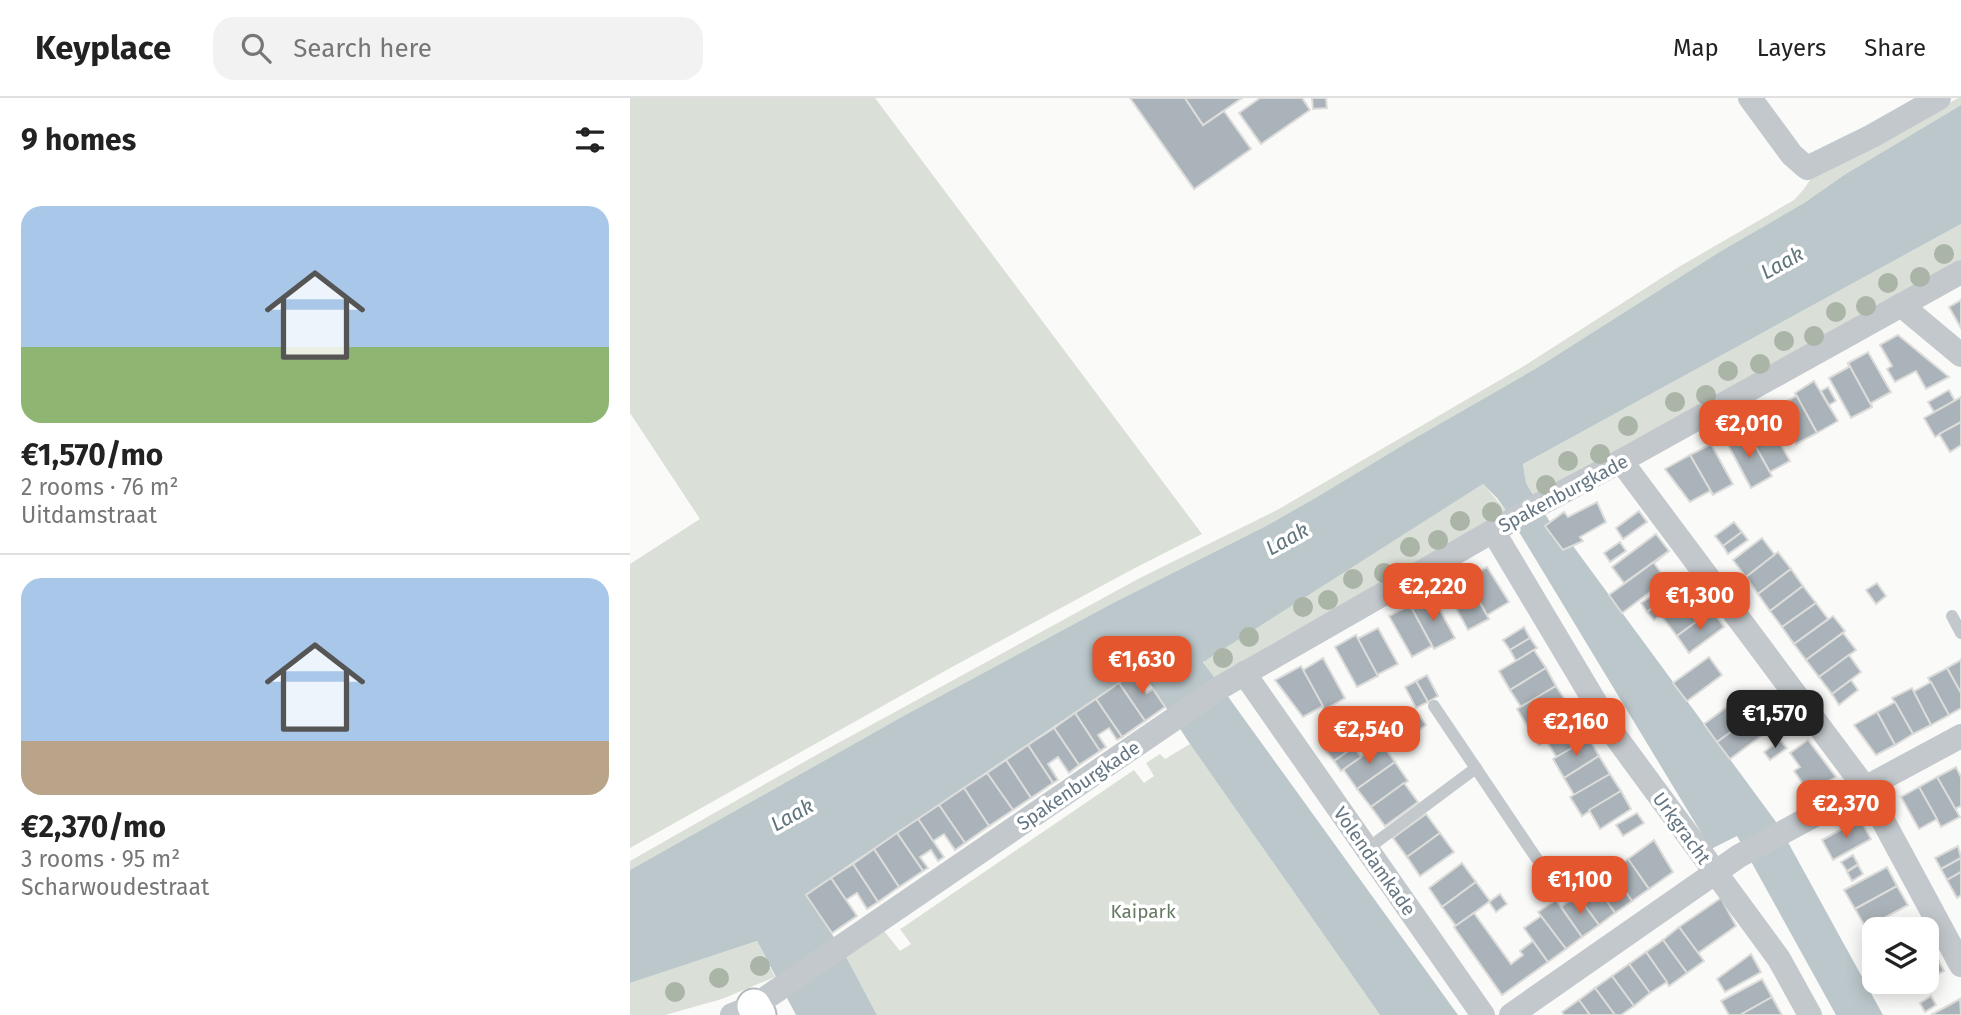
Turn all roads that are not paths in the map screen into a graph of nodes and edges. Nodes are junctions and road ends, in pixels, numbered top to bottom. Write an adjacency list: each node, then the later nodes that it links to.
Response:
1 (1750, 98): 2 (street)
2 (1939, 98)
3 (1961, 272): 4 (street, Spakenburgkade)
4 (1901, 305): 5 (street); 6 (street, Spakenburgkade)
5 (1961, 355)
6 (1621, 461): 7 (street, Spakenburgkade); 14 (street)
7 (1493, 530): 10 (street, Spakenburgkade); 17 (street, Urkgracht)
8 (1952, 616): 9 (lane)
9 (1961, 633)
10 (1244, 673): 15 (street, Volendamkade); 19 (street, Spakenburgkade)
11 (1434, 706): 13 (lane)
12 (1961, 736): 14 (street)
13 (1476, 768): 15 (lane); 16 (lane)
14 (1866, 789): 17 (street); 18 (street)
15 (1367, 849): 20 (street, Volendamkade)
16 (1538, 859)
17 (1715, 873): 21 (street); 22 (street, Urkgracht)
18 (1961, 965)
19 (748, 1012)
20 (1483, 1015)
21 (1511, 1015)
22 (1810, 1015)

